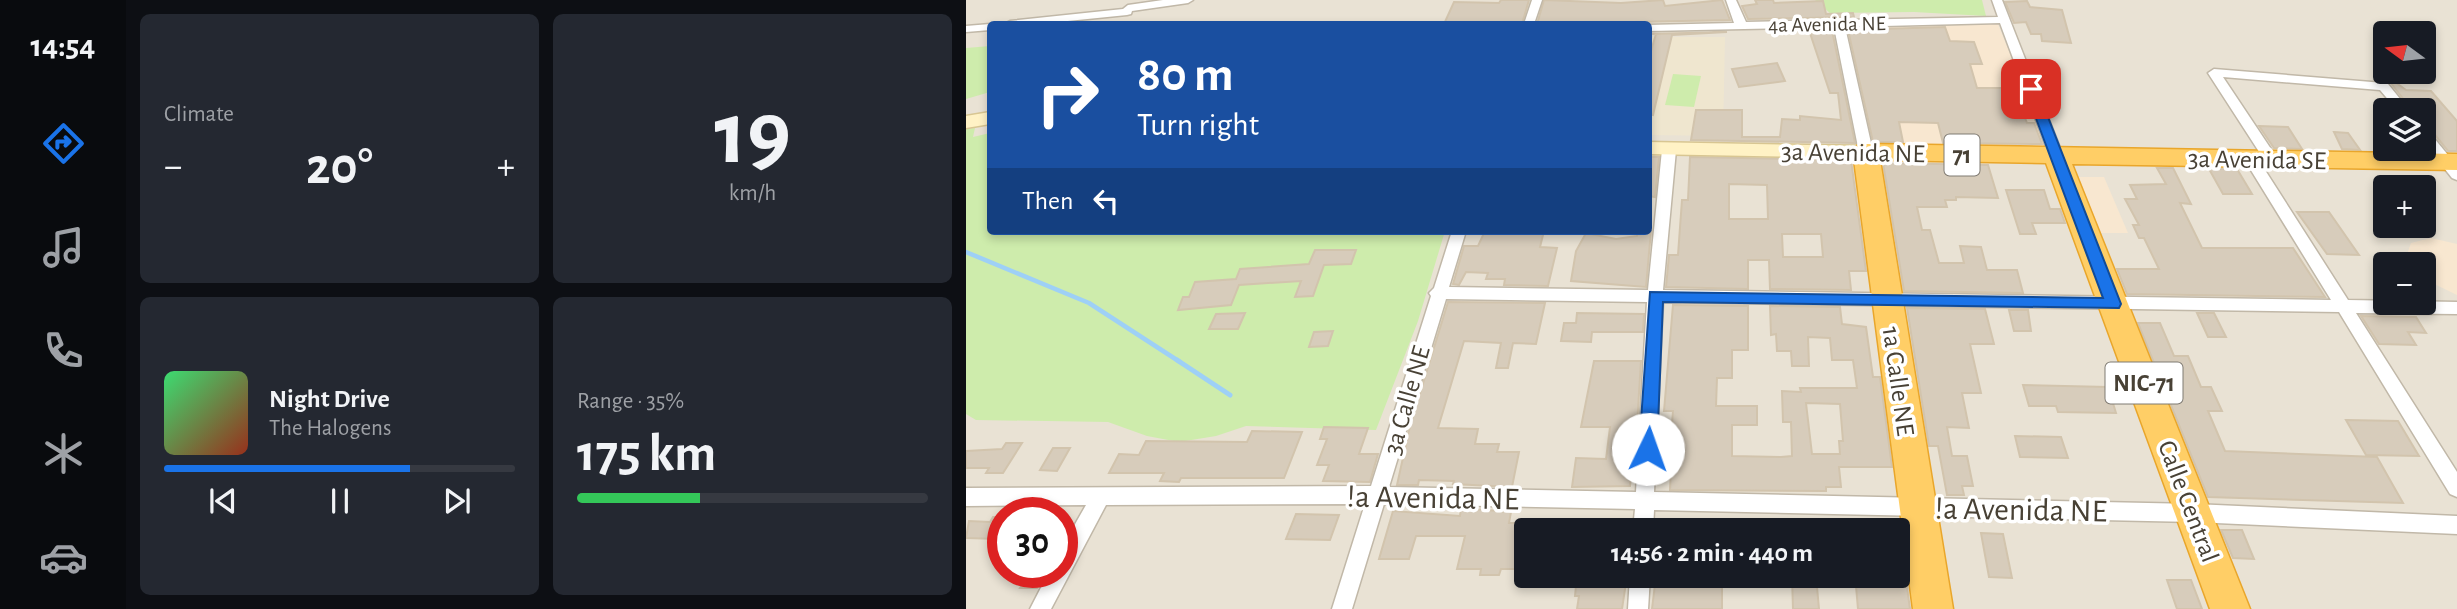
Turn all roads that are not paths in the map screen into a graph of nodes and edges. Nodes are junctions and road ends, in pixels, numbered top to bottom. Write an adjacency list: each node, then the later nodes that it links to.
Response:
1 (1188, 0): 5 (street)
2 (1537, 0): 8 (street)
3 (1731, 0): 10 (street)
4 (1997, 0): 6 (street)
5 (1128, 11): 7 (street)
6 (2005, 20): 9 (street, 4a Avenida NE); 21 (street)
7 (1037, 21)
8 (1531, 21)
9 (1839, 24): 10 (street, 4a Avenida NE); 20 (street)
10 (1741, 25): 12 (street, 4a Avenida NE)
11 (987, 26): 13 (street)
12 (1652, 28)
13 (966, 29)
14 (2393, 98): 22 (street)
15 (987, 118): 16 (street)
16 (966, 122)
17 (1652, 148): 19 (street, 3a Avenida NE)
18 (2436, 148): 23 (street)
19 (1668, 149): 20 (street, 3a Avenida NE); 26 (street)
20 (1866, 152): 21 (highway, 3a Avenida NE / 71); 27 (highway, 1a Calle NE)
21 (2057, 158): 22 (highway, 3a Avenida SE); 28 (highway, Calle Central / NIC-71)
22 (2260, 158): 23 (highway, 3a Avenida SE); 29 (street)
23 (2454, 167)
24 (1458, 235): 25 (street, 3a Calle NE)
25 (1437, 293): 26 (street); 32 (street, 3a Calle NE)
26 (1655, 296): 27 (street); 35 (street)
27 (1888, 299): 28 (street); 36 (highway, 1a Calle NE)
28 (2113, 304): 29 (street); 37 (highway, Calle Central / NIC-71)
29 (2343, 306): 30 (street); 31 (street)
30 (2457, 308)
31 (2457, 488)
32 (1379, 495): 34 (street, !a Avenida NE); 35 (street, !a Avenida NE); 44 (street, 3a Calle NE)
33 (966, 498): 34 (street, !a Avenida NE)
34 (1099, 499): 40 (street)
35 (1645, 500): 36 (street, !a Avenida NE); 38 (street)
36 (1918, 507): 37 (street, !a Avenida NE); 46 (highway, 1a Calle NE)
37 (2194, 513): 39 (street, !a Avenida NE); 47 (highway, Calle Central / NIC-71)
38 (1644, 518)
39 (2457, 525)
40 (1078, 538)
41 (1051, 588): 43 (street)
42 (1639, 588): 45 (street)
43 (1040, 609)
44 (1342, 609)
45 (1638, 609)
46 (1933, 609)
47 (2231, 609)

